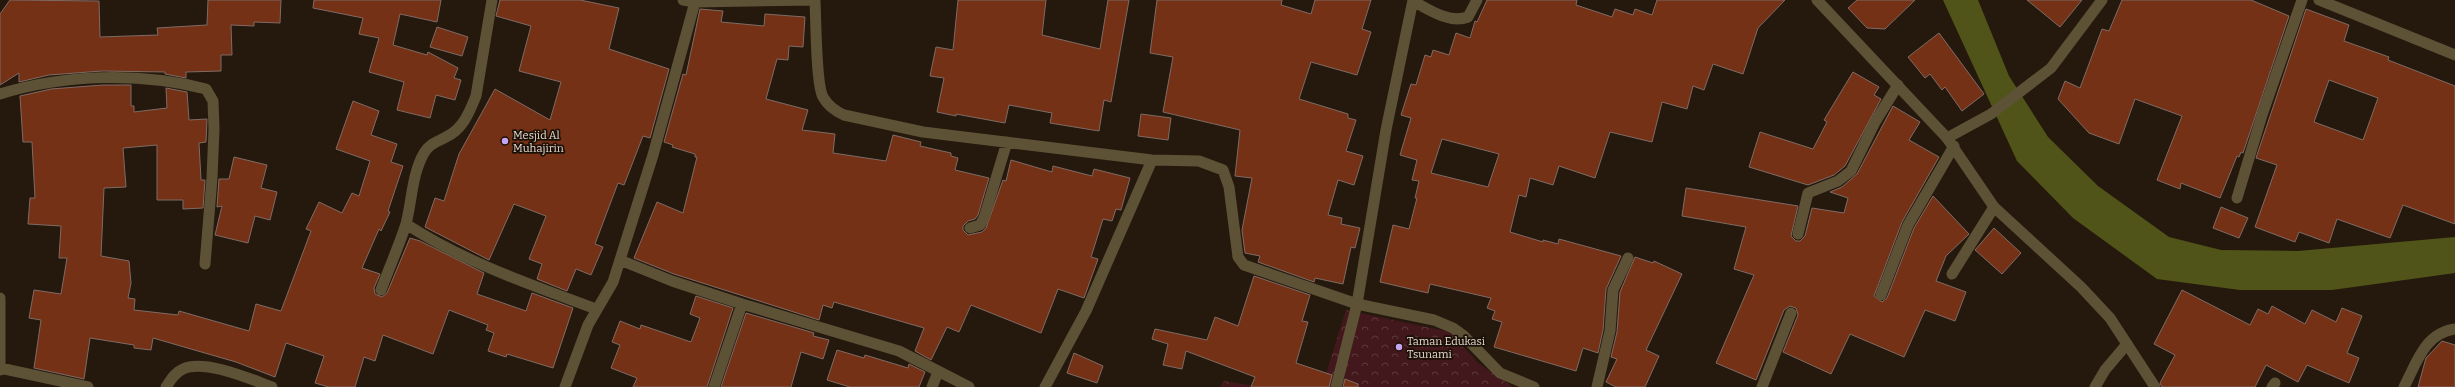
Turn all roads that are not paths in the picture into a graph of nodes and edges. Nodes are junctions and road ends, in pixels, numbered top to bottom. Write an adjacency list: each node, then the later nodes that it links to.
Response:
1 (492, 0): 19 (street)
2 (683, 0): 10 (street)
3 (814, 0): 10 (street); 14 (street)
4 (1413, 0): 5 (street); 30 (street)
5 (1477, 0)
6 (1817, 0): 12 (street)
7 (2102, 0): 15 (street)
8 (2302, 0): 17 (street)
9 (2319, 0): 11 (street)
10 (695, 2): 23 (street)
11 (2455, 55)
12 (1898, 85): 15 (street); 21 (street)
13 (0, 94): 24 (street)
14 (1007, 142): 16 (street); 20 (street)
15 (1951, 142): 18 (street); 27 (street)
16 (1152, 160): 30 (street); 44 (street)
17 (2237, 198)
18 (1994, 207): 25 (street); 34 (street)
19 (406, 224): 26 (street); 31 (street)
20 (970, 228)
21 (1798, 234)
22 (1628, 258): 47 (street)
23 (620, 260): 29 (street); 31 (street)
24 (205, 264)
25 (1952, 274)
26 (381, 290)
27 (1881, 295)
28 (0, 298): 35 (street)
29 (742, 304): 36 (street); 41 (street)
30 (1357, 304): 45 (street); 46 (street)
31 (596, 309): 40 (street)
32 (1791, 313): 48 (street)
33 (2455, 329): 51 (street)
34 (2127, 344): 49 (street); 50 (street)
35 (0, 369): 37 (street)
36 (938, 372): 42 (street); 43 (street)
37 (88, 387)
38 (166, 387): 39 (street)
39 (272, 387)
40 (565, 387)
41 (714, 387)
42 (932, 387)
43 (969, 387)
44 (1045, 387)
45 (1336, 387)
46 (1534, 387)
47 (1597, 387)
48 (1762, 387)
49 (2095, 387)
50 (2155, 387)
51 (2404, 387)

